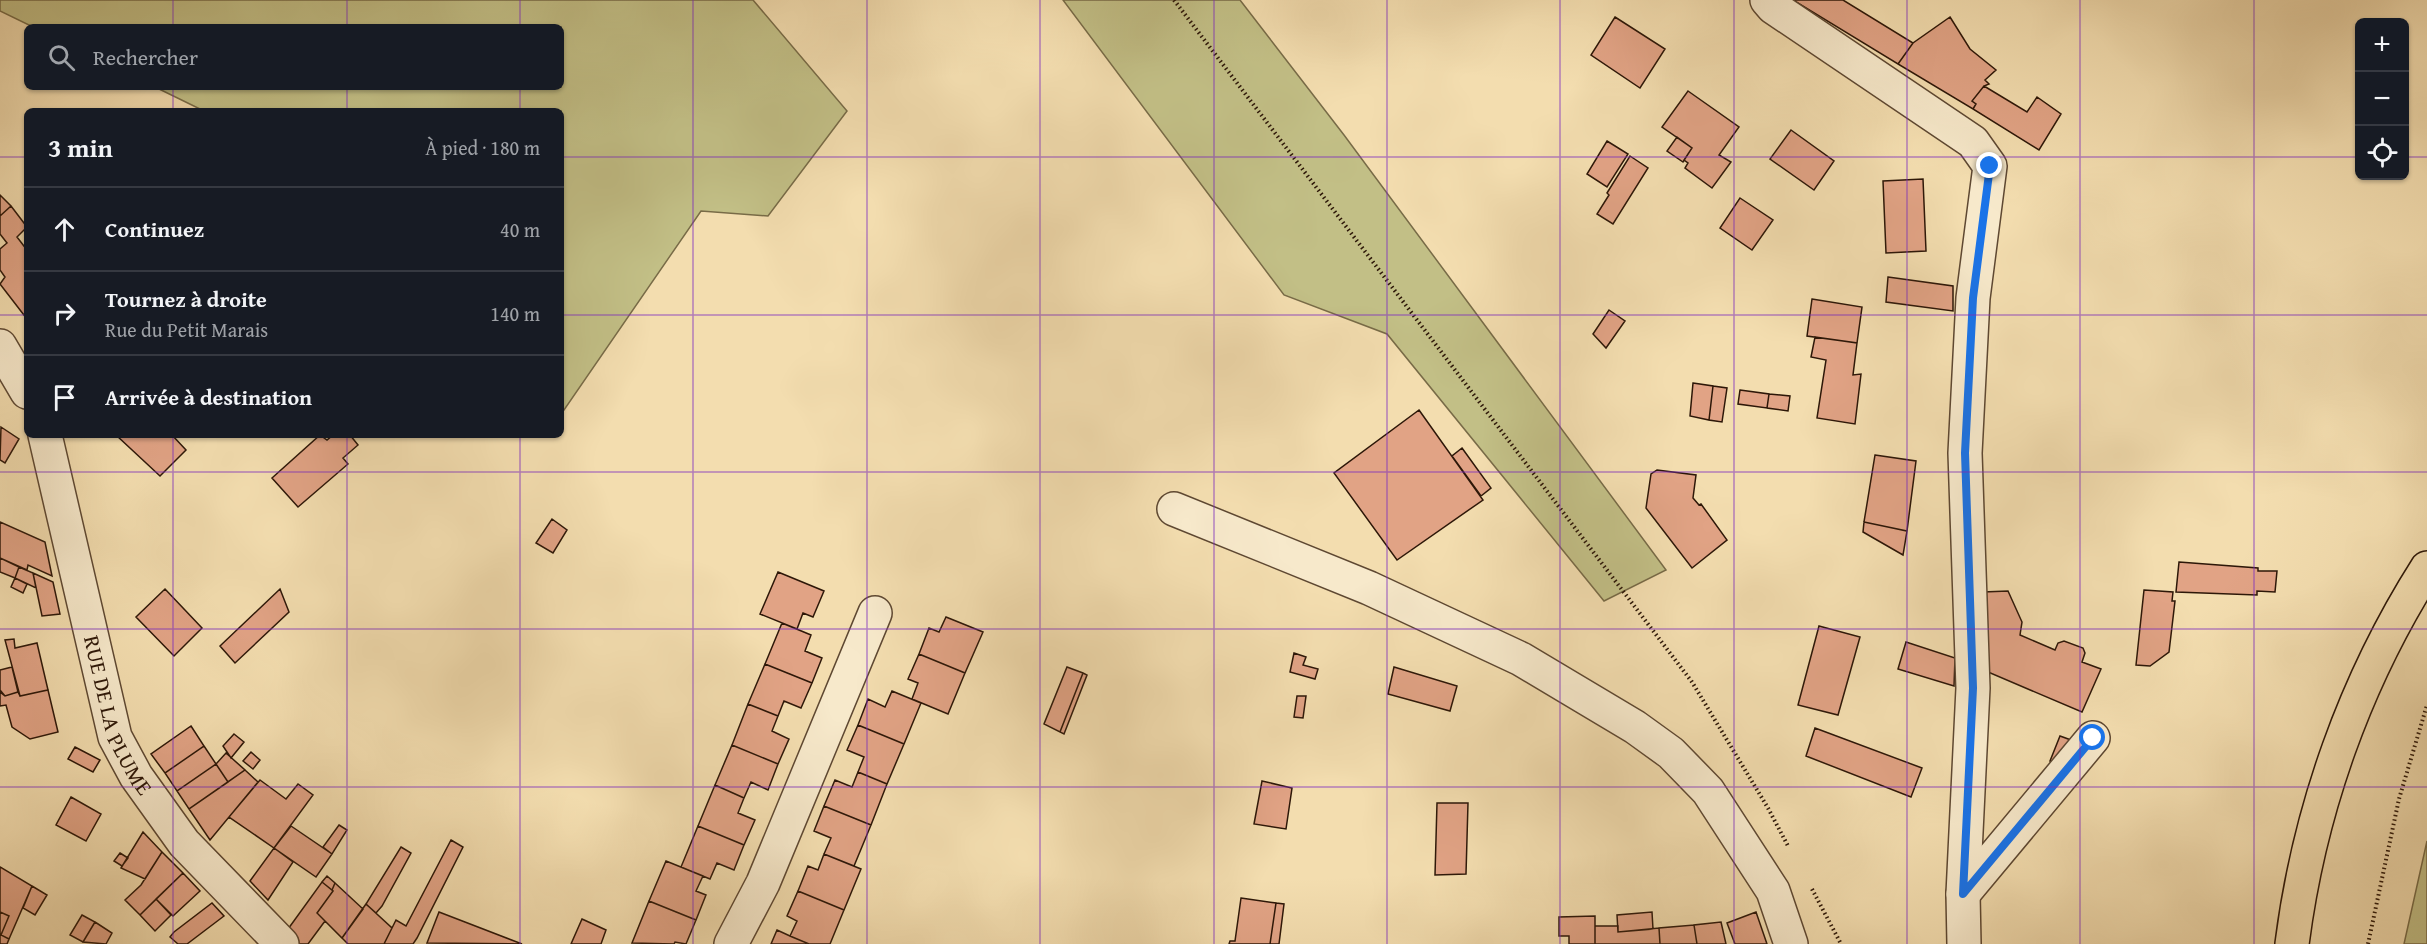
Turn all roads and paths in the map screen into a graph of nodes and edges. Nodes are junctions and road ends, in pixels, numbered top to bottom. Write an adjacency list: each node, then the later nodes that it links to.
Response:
1 (1174, 0): 11 (path)
2 (1767, 0): 13 (street)
3 (0, 346): 4 (street)
4 (24, 387)
5 (46, 438): 14 (street, RUE DE LA PLUME)
6 (1174, 509): 16 (street)
7 (2427, 568): 19 (main road)
8 (875, 613): 15 (street)
9 (2427, 705): 20 (path)
10 (2093, 738): 13 (street)
11 (1790, 850)
12 (1807, 881): 17 (path)
13 (1963, 894): 18 (street)
14 (282, 944)
15 (730, 944)
16 (1791, 944)
17 (1841, 944)
18 (1964, 944)
19 (2292, 944)
20 (2368, 944)

